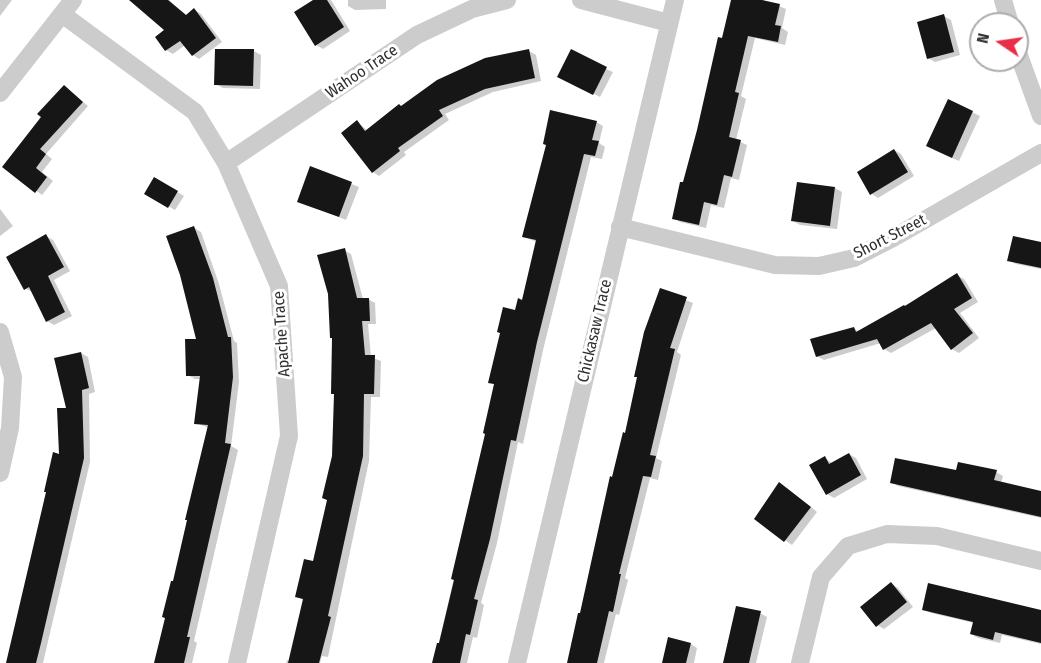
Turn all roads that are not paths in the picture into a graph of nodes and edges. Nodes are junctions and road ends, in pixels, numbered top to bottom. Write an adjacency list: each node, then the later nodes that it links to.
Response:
1 (507, 0): 10 (street, Wahoo Trace)
2 (581, 0): 5 (street)
3 (675, 0): 5 (street, Chickasaw Trace)
4 (68, 7): 7 (street); 10 (street, Apache Trace)
5 (669, 23): 11 (street, Chickasaw Trace)
6 (1025, 72): 8 (street)
7 (0, 93)
8 (1041, 116)
9 (1041, 153): 11 (street, Short Street)
10 (226, 164): 15 (street, Apache Trace)
11 (620, 227): 16 (street, Chickasaw Trace)
12 (0, 332): 13 (street)
13 (0, 473)
14 (1041, 561): 17 (street)
15 (237, 663)
16 (517, 663)
17 (800, 663)

